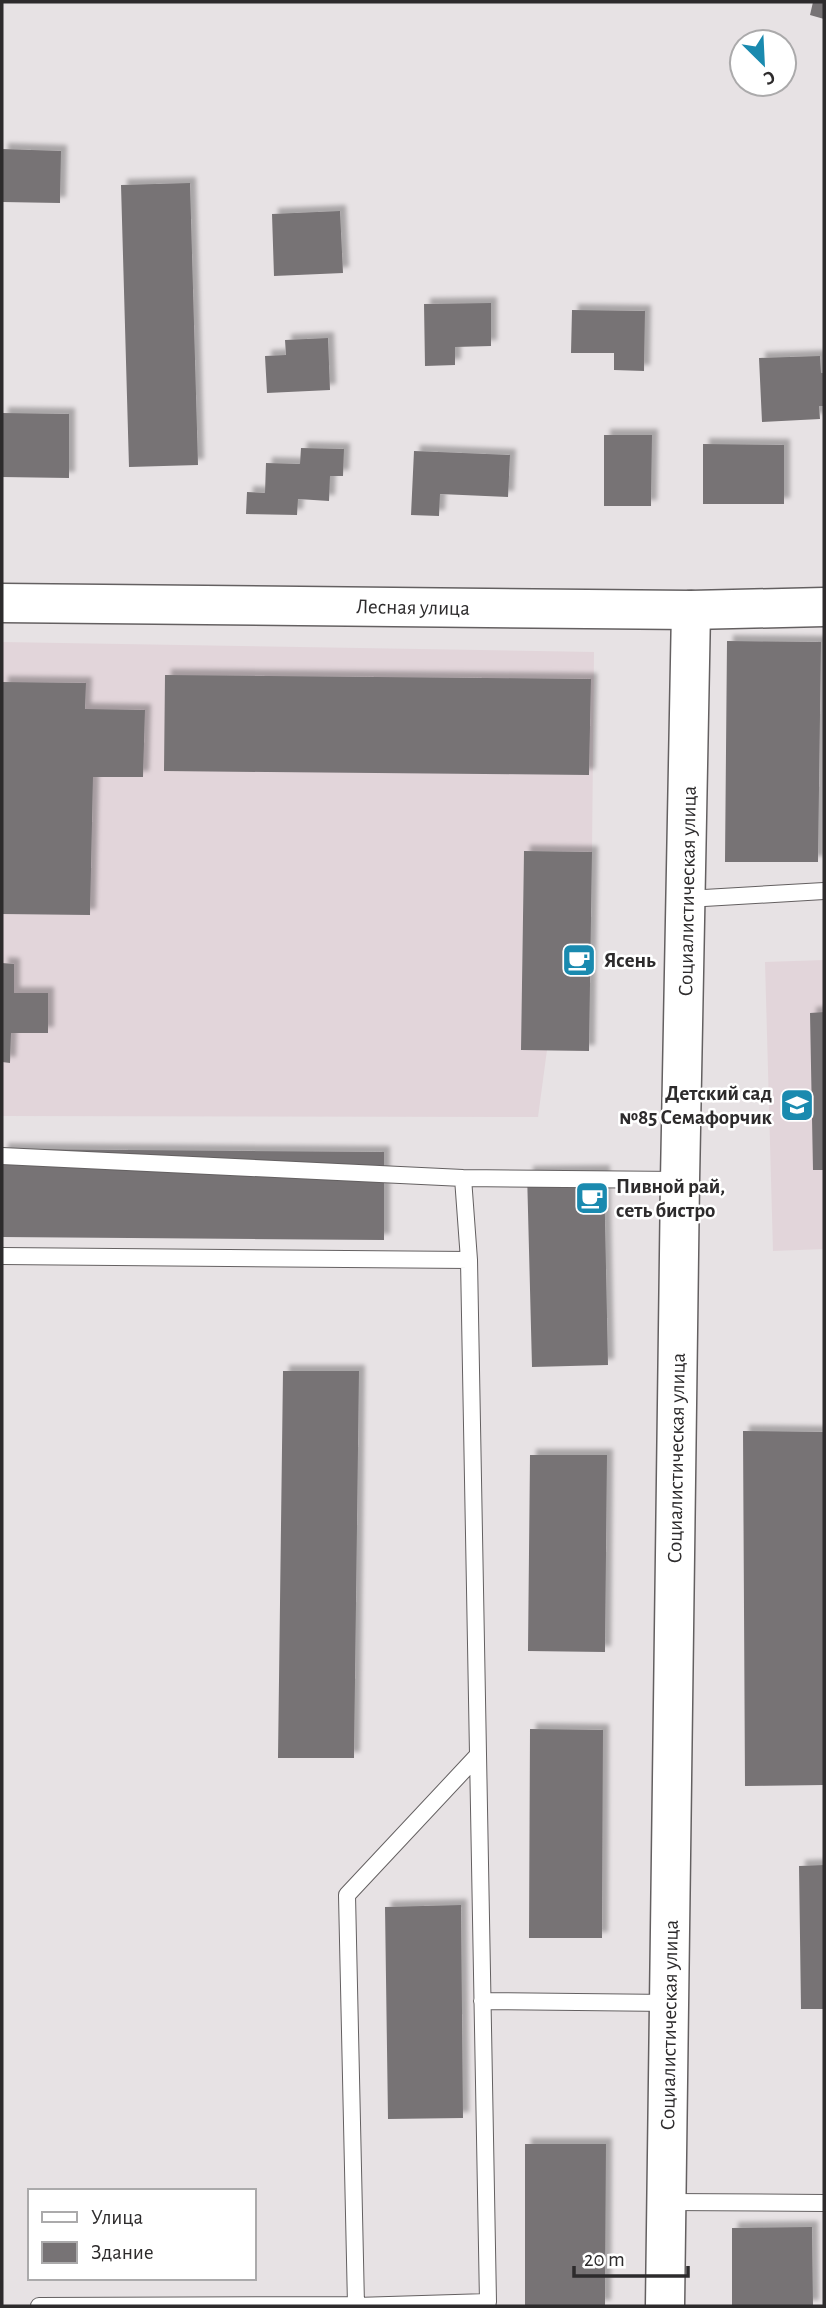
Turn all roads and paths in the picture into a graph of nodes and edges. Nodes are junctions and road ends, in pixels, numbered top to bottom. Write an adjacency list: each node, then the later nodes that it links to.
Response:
1 (2, 603): 3 (street, Лесная улица)
2 (824, 607): 3 (street, Лесная улица)
3 (691, 610): 5 (street, Социалистическая улица)
4 (824, 891): 5 (lane)
5 (687, 899): 8 (street, Социалистическая улица)
6 (2, 1156): 7 (lane)
7 (463, 1178): 8 (lane); 10 (lane)
8 (680, 1180): 13 (street, Социалистическая улица)
9 (2, 1256): 10 (lane)
10 (469, 1260): 11 (lane)
11 (478, 1755): 12 (lane); 17 (lane)
12 (482, 2001): 13 (lane); 17 (lane)
13 (670, 2003): 14 (street, Социалистическая улица)
14 (667, 2202): 15 (lane); 18 (street, Социалистическая улица)
15 (824, 2203)
16 (39, 2306): 17 (lane)
17 (356, 2306)
18 (665, 2306)

